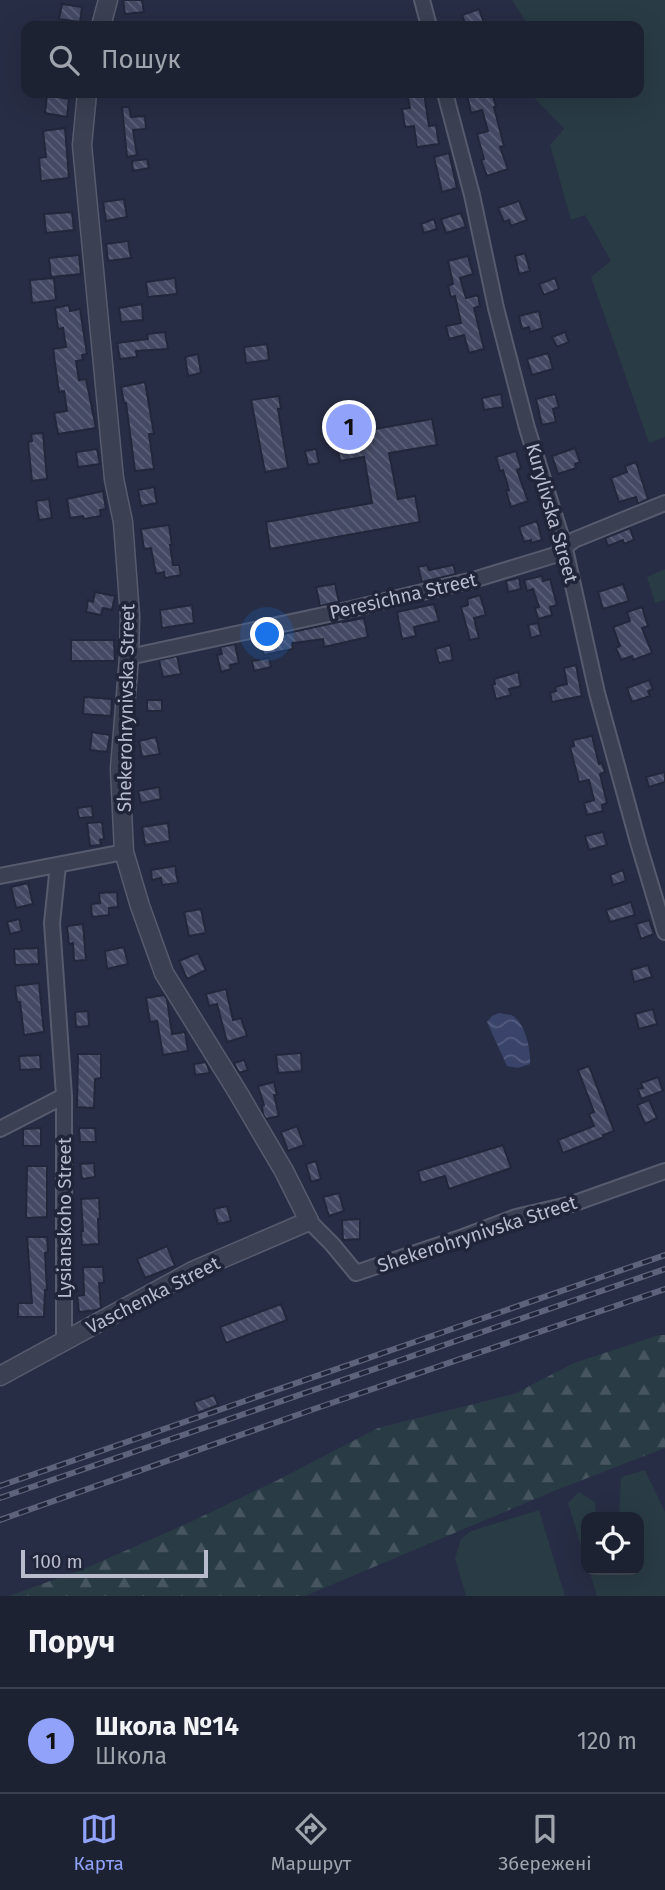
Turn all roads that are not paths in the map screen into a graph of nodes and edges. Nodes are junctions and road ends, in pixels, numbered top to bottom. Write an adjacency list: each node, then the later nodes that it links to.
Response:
1 (108, 0): 3 (street)
2 (422, 0): 4 (street)
3 (102, 21)
4 (428, 21)
5 (87, 98): 9 (street, Shekerohrynivska Street)
6 (446, 98): 8 (street, Kurylivska Street)
7 (665, 503): 8 (street, Peresichna Street)
8 (565, 549): 9 (street, Peresichna Street); 13 (street, Kurylivska Street)
9 (129, 657): 10 (street, Shekerohrynivska Street)
10 (124, 852): 11 (street); 17 (street, Shekerohrynivska Street)
11 (58, 865): 12 (street); 14 (street, Lysianskoho Street)
12 (0, 876)
13 (665, 932)
14 (64, 1096): 15 (street); 18 (street, Lysianskoho Street)
15 (0, 1129)
16 (665, 1171): 17 (street, Shekerohrynivska Street)
17 (309, 1221): 18 (street, Vaschenka Street)
18 (64, 1341): 19 (street, Vaschenka Street)
19 (0, 1376)

